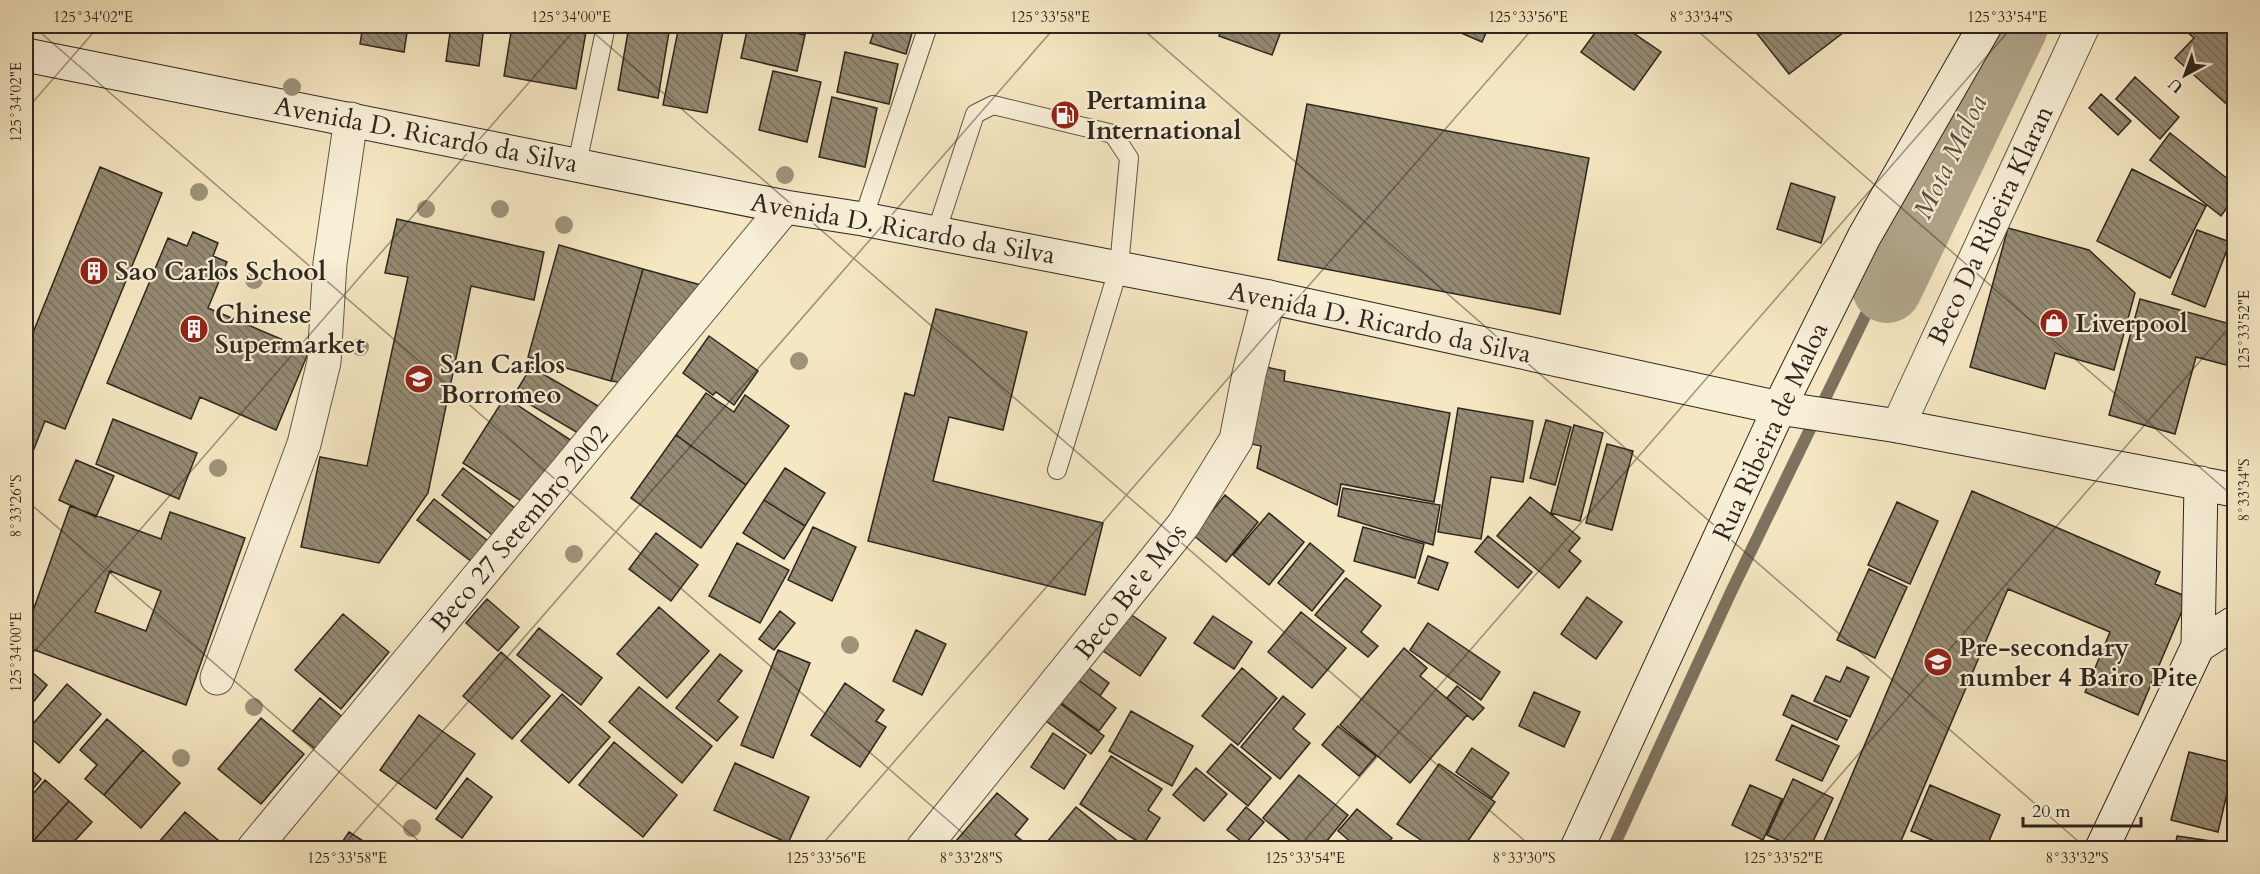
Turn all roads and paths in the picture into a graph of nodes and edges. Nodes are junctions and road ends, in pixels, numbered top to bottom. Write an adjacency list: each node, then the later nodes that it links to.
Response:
1 (606, 26): 7 (lane)
2 (928, 26): 9 (lane)
3 (1985, 26): 13 (street, Rua Ribeira de Maloa)
4 (2083, 26): 14 (street, Beco Da Ribeira Klaran)
5 (26, 55): 6 (street, Avenida D. Ricardo da Silva)
6 (351, 119): 7 (street, Avenida D. Ricardo da Silva); 20 (street)
7 (577, 164): 8 (street, Avenida D. Ricardo da Silva)
8 (785, 207): 9 (street, Avenida D. Ricardo da Silva); 21 (street, Beco 27 Setembro 2002)
9 (863, 219): 10 (street, Avenida D. Ricardo da Silva)
10 (936, 233): 11 (street, Avenida D. Ricardo da Silva); 11 (lane)
11 (1119, 267): 12 (street, Avenida D. Ricardo da Silva); 15 (lane)
12 (1269, 297): 13 (street, Avenida D. Ricardo da Silva); 22 (street, Beco Be'e Mos)
13 (1779, 408): 14 (street, Avenida D. Ricardo da Silva); 23 (street, Rua Ribeira de Maloa)
14 (1892, 425): 16 (street)
15 (1058, 470)
16 (2201, 483): 17 (street); 19 (street)
17 (2235, 490)
18 (2235, 623): 19 (street)
19 (2198, 646): 24 (street)
20 (217, 678)
21 (254, 849)
22 (923, 849)
23 (1576, 849)
24 (2102, 849)

